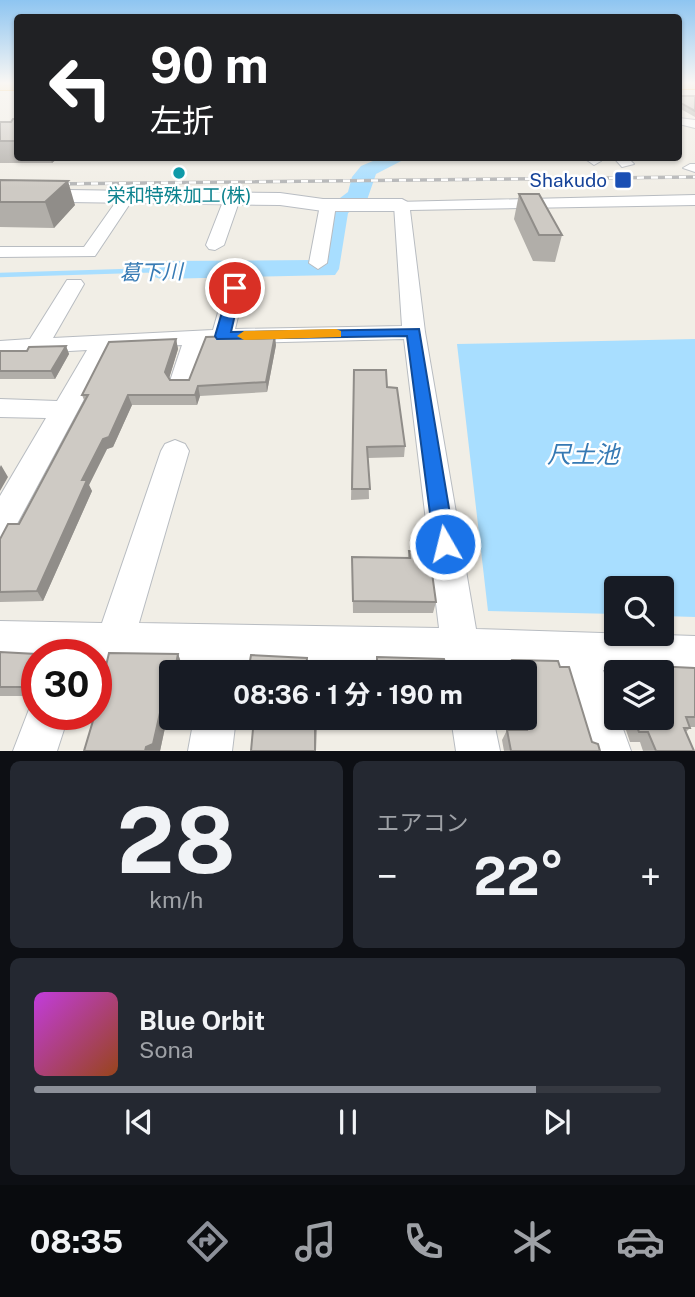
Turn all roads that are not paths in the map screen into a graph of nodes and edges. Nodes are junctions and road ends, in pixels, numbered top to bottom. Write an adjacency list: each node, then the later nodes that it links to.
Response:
1 (0, 195): 2 (street)
2 (125, 199): 3 (street); 8 (street)
3 (232, 199): 5 (street); 7 (street)
4 (695, 200): 6 (street)
5 (339, 205): 6 (street); 9 (street)
6 (402, 205): 12 (street)
7 (215, 245)
8 (0, 252)
9 (317, 263)
10 (74, 284): 16 (street)
11 (235, 288): 13 (street)
12 (414, 332): 13 (street); 30 (street)
13 (222, 336): 14 (street)
14 (196, 338): 15 (street); 18 (street)
15 (103, 342): 16 (street); 20 (street)
16 (37, 346): 17 (street)
17 (0, 348)
18 (182, 381)
19 (0, 408): 20 (street)
20 (65, 410): 22 (street)
21 (175, 451): 25 (street)
22 (0, 525)
23 (0, 640): 24 (street)
24 (21, 642)
25 (114, 643): 28 (street)
26 (578, 649): 27 (street); 31 (street); 38 (street)
27 (695, 655)
28 (224, 659): 29 (street)
29 (343, 660)
30 (462, 660)
31 (472, 660)
32 (42, 730): 35 (street)
33 (213, 730): 36 (street)
34 (474, 730): 37 (street)
35 (35, 751)
36 (210, 751)
37 (478, 751)
38 (608, 751)

